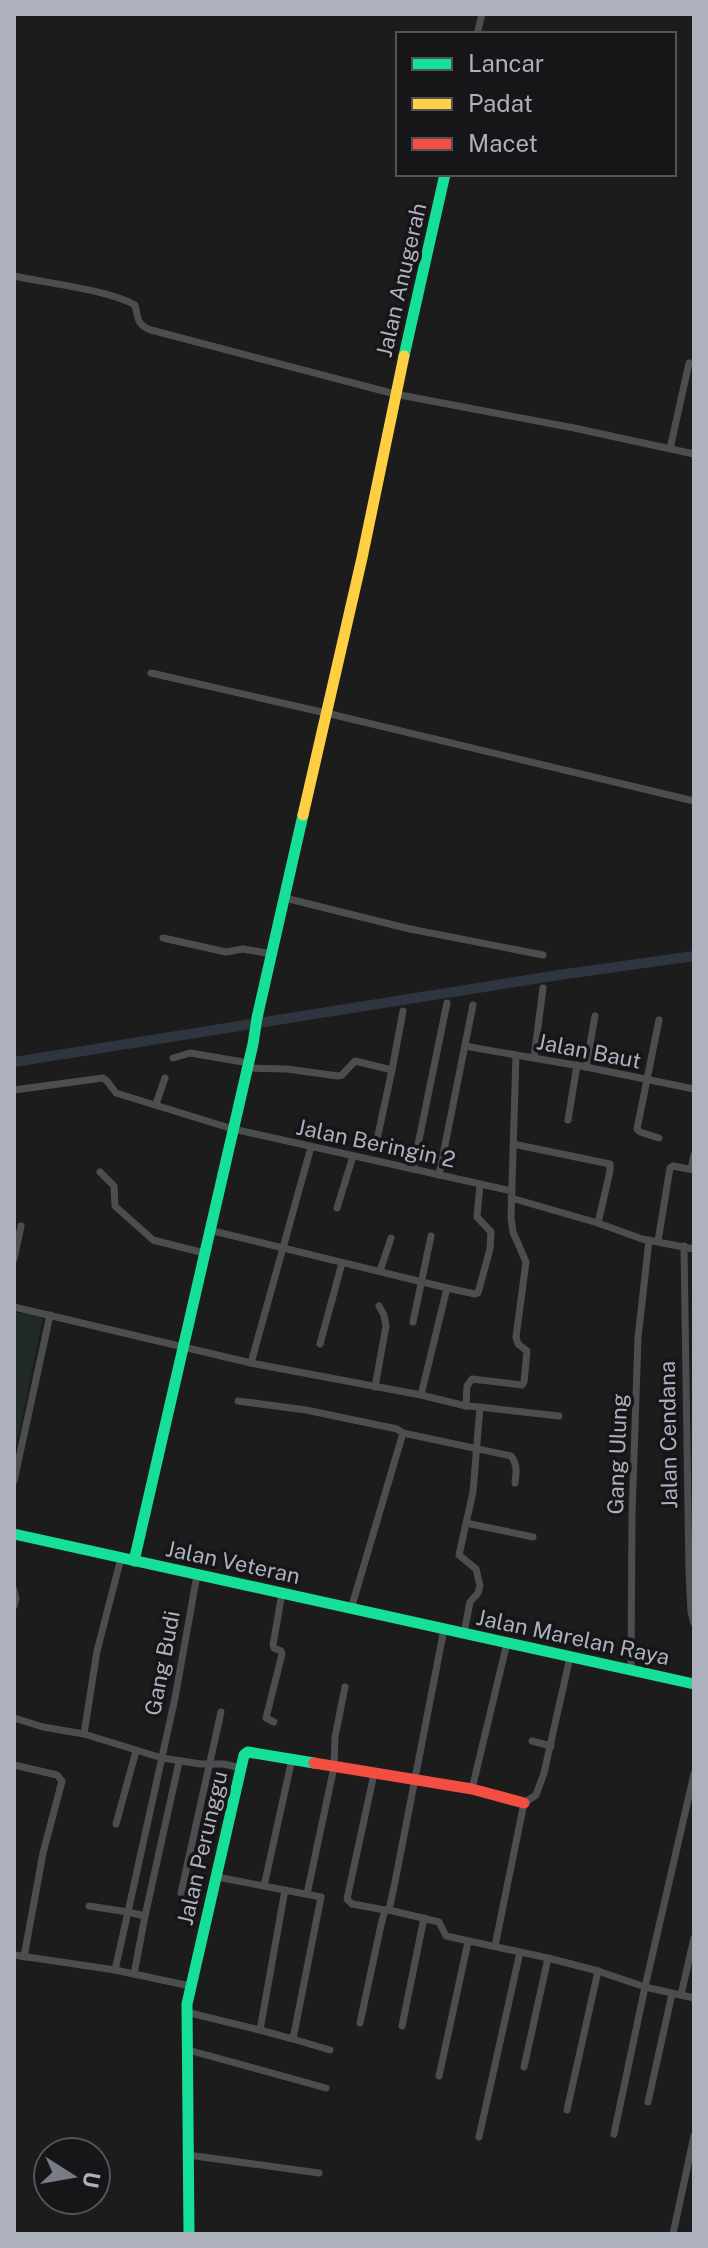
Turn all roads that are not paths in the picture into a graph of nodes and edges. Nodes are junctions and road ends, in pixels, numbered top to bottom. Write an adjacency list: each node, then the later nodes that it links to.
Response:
1 (445, 176): 4 (street, Jalan Anugerah)
2 (14, 276): 4 (street)
3 (689, 363): 5 (street)
4 (395, 394): 5 (street); 8 (street, Jalan Anugerah)
5 (670, 449): 6 (street)
6 (694, 454)
7 (151, 673): 8 (street)
8 (326, 713): 9 (street); 10 (street, Jalan Anugerah)
9 (694, 801)
10 (285, 898): 12 (street, Jalan Anugerah); 13 (street)
11 (163, 938): 12 (street)
12 (272, 954): 25 (street, Jalan Anugerah)
13 (543, 955)
14 (543, 988): 23 (street)
15 (447, 1003): 41 (street)
16 (473, 1005): 20 (street)
17 (403, 1011): 27 (street)
18 (595, 1016): 26 (street)
19 (659, 1020): 29 (street)
20 (465, 1046): 21 (street); 44 (street)
21 (516, 1055): 23 (street, Jalan Baut); 37 (street, Jalan Baut)
22 (173, 1058): 25 (street)
23 (534, 1058): 24 (street, Jalan Baut)
24 (577, 1065): 26 (street, Jalan Baut); 33 (street)
25 (248, 1066): 27 (street); 34 (street, Jalan Anugerah)
26 (586, 1067): 29 (street, Jalan Baut)
27 (392, 1070): 36 (street)
28 (165, 1078): 32 (street)
29 (646, 1080): 30 (street, Jalan Baut); 35 (street)
30 (694, 1089)
31 (14, 1090): 32 (street, Jalan Beringin 2)
32 (156, 1104): 34 (street, Jalan Beringin 2)
33 (568, 1120)
34 (233, 1129): 38 (street, Jalan Beringin 2); 50 (street, Jalan Anugerah)
35 (659, 1138)
36 (376, 1144)
37 (513, 1144): 46 (street, Jalan Baut); 48 (street)
38 (311, 1147): 40 (street, Jalan Beringin 2); 56 (street)
39 (694, 1155): 42 (street)
40 (353, 1156): 41 (street, Jalan Beringin 2); 47 (street)
41 (413, 1169): 44 (street, Jalan Beringin 2)
42 (692, 1169): 54 (street)
43 (100, 1172): 58 (street)
44 (439, 1175): 45 (street, Jalan Beringin 2)
45 (480, 1184): 46 (street, Jalan Beringin 2); 63 (street)
46 (512, 1194): 48 (street, Jalan Beringin 2); 74 (street, Jalan Baut)
47 (337, 1208)
48 (598, 1223): 53 (street, Jalan Beringin 2)
49 (21, 1226): 59 (street)
50 (209, 1230): 56 (street); 58 (street, Jalan Anugerah)
51 (431, 1236): 62 (street)
52 (391, 1238): 61 (street)
53 (649, 1240): 54 (street, Jalan Beringin 2); 96 (street, Gang Ulung)
54 (658, 1241): 55 (street, Jalan Beringin 2)
55 (684, 1246): 57 (street, Jalan Beringin 2); 91 (street, Jalan Cendana)
56 (282, 1249): 60 (street); 70 (street)
57 (694, 1249)
58 (204, 1253): 69 (street, Jalan Anugerah)
59 (14, 1259)
60 (342, 1263): 61 (street); 68 (street)
61 (380, 1271): 62 (street)
62 (422, 1281): 63 (street); 67 (street)
63 (447, 1288): 72 (street)
64 (379, 1306): 71 (street)
65 (14, 1307): 66 (street)
66 (50, 1315): 69 (street); 79 (street)
67 (413, 1322)
68 (320, 1344)
69 (185, 1347): 70 (street); 85 (street, Jalan Anugerah)
70 (251, 1363): 71 (street)
71 (375, 1387): 72 (street)
72 (421, 1395): 74 (street)
73 (238, 1401): 77 (street)
74 (466, 1406): 75 (street)
75 (480, 1407): 76 (street); 78 (street)
76 (559, 1416)
77 (403, 1433): 78 (street); 90 (street)
78 (477, 1447): 80 (street); 81 (street)
79 (14, 1481)
80 (515, 1483)
81 (466, 1523): 83 (street); 93 (street)
82 (15, 1537): 84 (street, Jalan Veteran)
83 (533, 1537)
84 (121, 1558): 85 (street, Jalan Veteran); 102 (street)
85 (134, 1561): 86 (street, Jalan Veteran)
86 (197, 1575): 88 (street, Jalan Veteran); 106 (street, Gang Budi)
87 (14, 1590): 89 (street)
88 (282, 1593): 90 (street, Jalan Veteran); 101 (street)
89 (14, 1606)
90 (351, 1609): 92 (street, Jalan Veteran)
91 (694, 1623)
92 (444, 1629): 93 (street, Jalan Marelan Raya); 115 (street)
93 (464, 1633): 94 (street, Jalan Marelan Raya)
94 (507, 1643): 95 (street, Jalan Marelan Raya); 116 (street)
95 (570, 1657): 96 (street, Jalan Marelan Raya); 104 (street)
96 (631, 1670): 97 (street, Jalan Marelan Raya)
97 (694, 1684)
98 (345, 1687): 111 (street)
99 (221, 1712): 110 (street)
100 (14, 1718): 102 (street)
101 (274, 1722)
102 (84, 1734): 105 (street)
103 (532, 1741): 104 (street)
104 (551, 1746): 117 (street)
105 (136, 1751): 106 (street); 118 (street)
106 (162, 1758): 108 (street); 128 (street, Gang Budi)
107 (292, 1759): 111 (street, Jalan Perunggu); 112 (street, Jalan Perunggu); 120 (street)
108 (179, 1762): 110 (street); 129 (street)
109 (14, 1765): 136 (street)
110 (209, 1765): 112 (street); 122 (street)
111 (334, 1767): 113 (street, Jalan Perunggu); 123 (street)
112 (241, 1768): 119 (street, Jalan Perunggu)
113 (374, 1774): 115 (street, Jalan Perunggu); 127 (street)
114 (694, 1774): 142 (street)
115 (415, 1781): 116 (street, Jalan Perunggu); 127 (street)
116 (472, 1789): 117 (street, Jalan Perunggu)
117 (524, 1803): 133 (street)
118 (116, 1824)
119 (217, 1877): 120 (street); 141 (street, Jalan Perunggu)
120 (264, 1886): 121 (street)
121 (285, 1890): 123 (street); 148 (street)
122 (181, 1893)
123 (307, 1894): 124 (street)
124 (321, 1897): 125 (street); 149 (street)
125 (332, 1900)
126 (89, 1906): 128 (street)
127 (387, 1910): 130 (street); 146 (street)
128 (128, 1912): 129 (street); 138 (street, Gang Budi)
129 (145, 1916): 140 (street)
130 (424, 1918): 132 (street); 147 (street)
131 (694, 1938): 143 (street)
132 (468, 1942): 133 (street); 153 (street)
133 (495, 1946): 134 (street)
134 (520, 1952): 137 (street); 159 (street)
135 (14, 1955): 136 (street)
136 (24, 1957): 138 (street)
137 (548, 1958): 139 (street); 152 (street)
138 (115, 1970): 140 (street)
139 (598, 1971): 142 (street); 156 (street)
140 (134, 1974): 141 (street)
141 (190, 1986): 145 (street, Jalan Perunggu)
142 (645, 1987): 143 (street); 157 (street)
143 (676, 1994): 144 (street); 155 (street)
144 (694, 1998)
145 (186, 2012): 148 (street); 150 (street, Jalan Perunggu)
146 (360, 2023)
147 (402, 2026)
148 (260, 2030): 149 (street)
149 (293, 2039): 151 (street)
150 (188, 2050): 154 (street); 160 (street, Jalan Perunggu)
151 (330, 2050)
152 (524, 2067)
153 (439, 2076)
154 (326, 2088)
155 (648, 2102)
156 (567, 2110)
157 (614, 2134)
158 (694, 2136): 163 (street)
159 (479, 2137)
160 (188, 2155): 161 (street); 162 (street, Jalan Perunggu)
161 (319, 2173)
162 (189, 2234)
163 (673, 2234)

